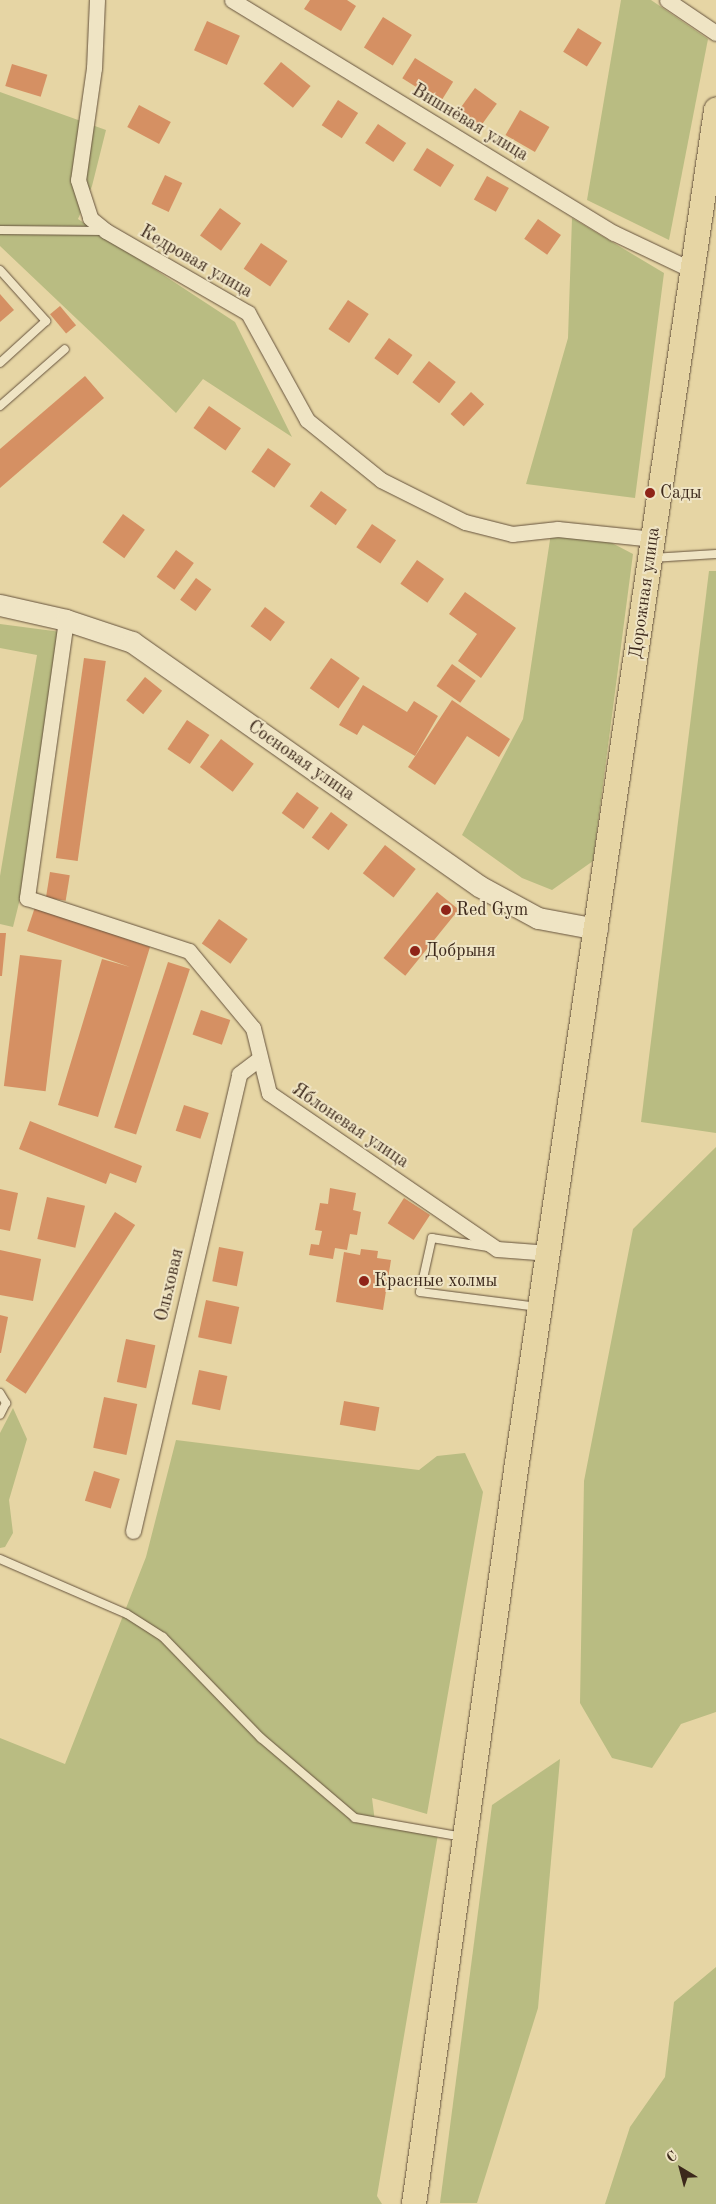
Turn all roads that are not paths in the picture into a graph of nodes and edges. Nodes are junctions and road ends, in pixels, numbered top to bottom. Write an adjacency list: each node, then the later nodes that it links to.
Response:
1 (97, 0): 7 (street, Кедровая улица)
2 (232, 0): 9 (street, Вишнёвая улица)
3 (668, 0): 4 (street)
4 (716, 33)
5 (716, 110): 9 (main road, Дорожная улица)
6 (0, 230): 7 (lane)
7 (106, 231): 13 (street, Кедровая улица)
8 (0, 270): 11 (lane)
9 (692, 270): 13 (main road, Дорожная улица)
10 (65, 349): 12 (lane)
11 (0, 362)
12 (0, 406)
13 (652, 549): 14 (lane); 17 (main road, Дорожная улица)
14 (716, 554)
15 (0, 604): 16 (street, Сосновая улица)
16 (66, 620): 17 (street, Сосновая улица); 18 (street, Яблоневая улица)
17 (597, 929): 20 (main road, Дорожная улица)
18 (260, 1058): 19 (street, Яблоневая улица); 24 (street, Ольховая)
19 (498, 1249): 20 (street, Яблоневая улица); 21 (lane)
20 (550, 1253): 21 (main road, Дорожная улица)
21 (540, 1307): 26 (main road, Дорожная улица)
22 (0, 1393): 23 (lane)
23 (0, 1415)
24 (133, 1531)
25 (0, 1559): 26 (lane)
26 (468, 1838): 27 (main road, Дорожная улица)
27 (414, 2204)

